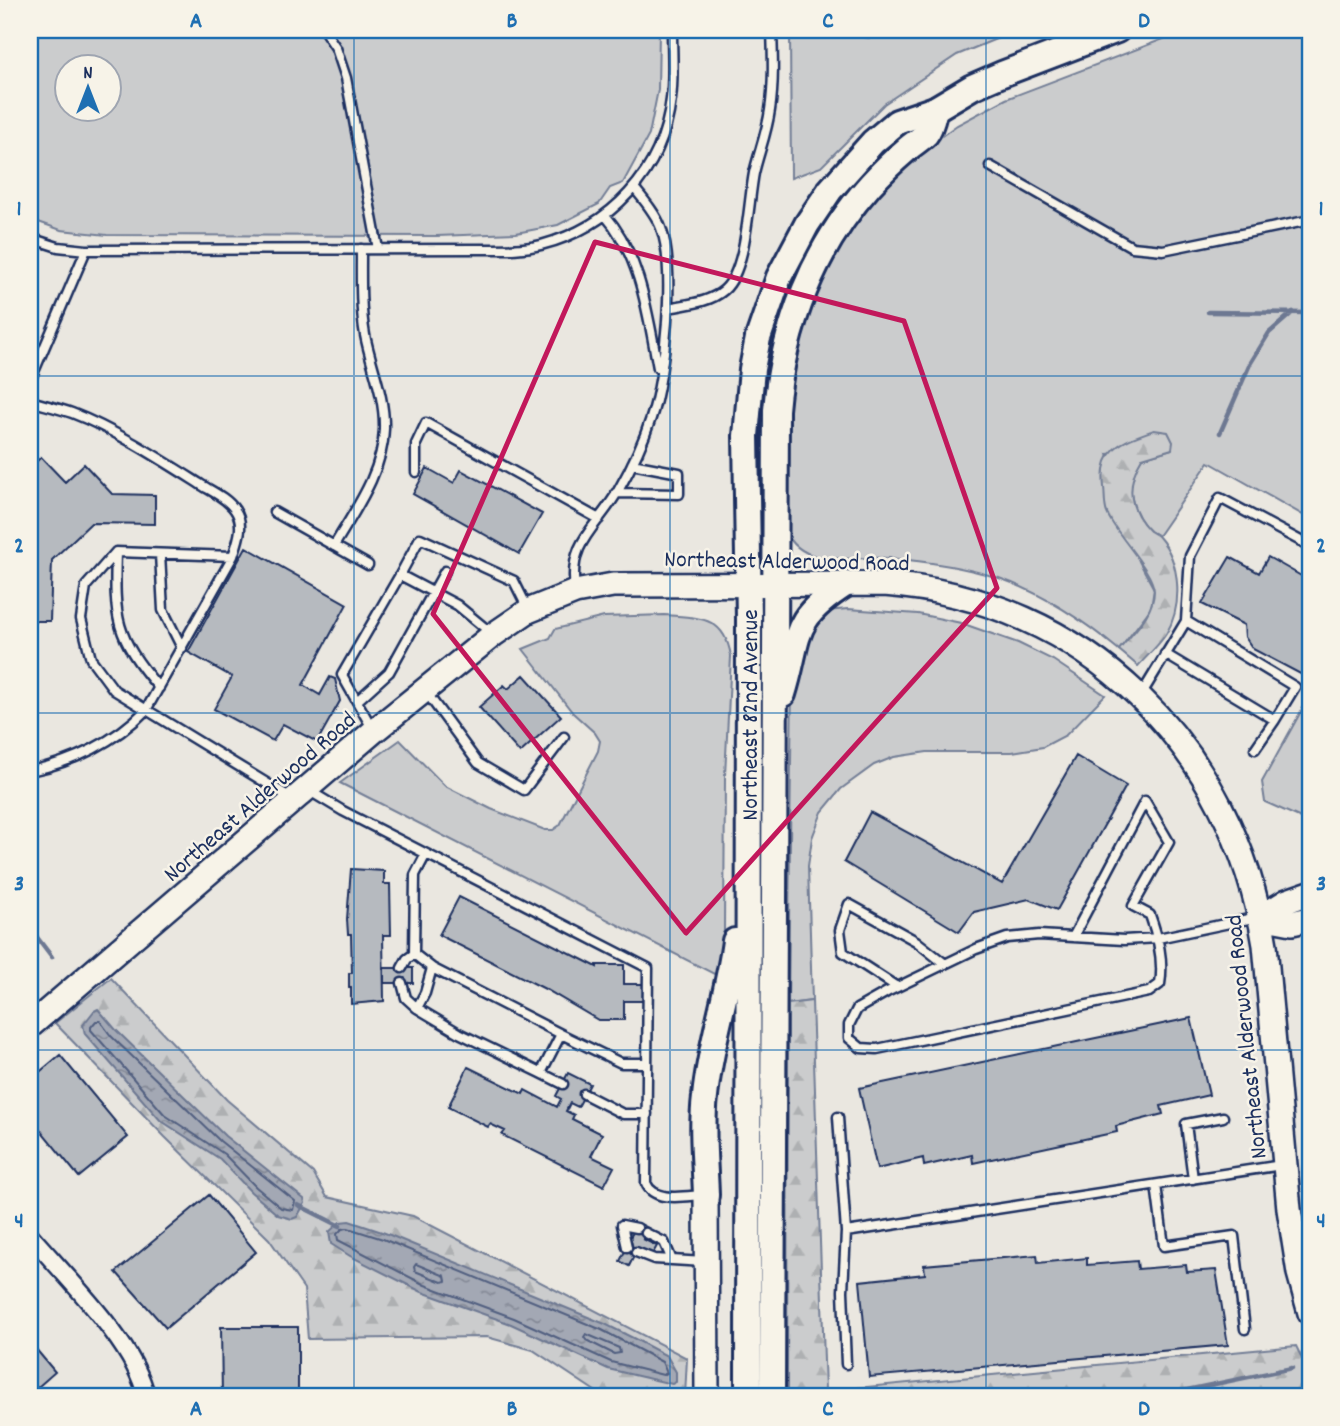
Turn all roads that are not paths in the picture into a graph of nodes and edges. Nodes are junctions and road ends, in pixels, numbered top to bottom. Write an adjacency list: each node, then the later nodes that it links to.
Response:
1 (324, 30): 12 (lane)
2 (672, 30): 7 (lane)
3 (772, 30): 14 (lane)
4 (1117, 30): 5 (main road, Northeast 82nd Avenue)
5 (935, 109): 31 (main road, Northeast 82nd Avenue); 32 (main road, Northeast 82nd Avenue)
6 (990, 166): 9 (lane)
7 (635, 189): 8 (lane); 14 (lane)
8 (605, 215): 12 (lane); 15 (lane)
9 (1310, 220)
10 (30, 239): 13 (lane)
11 (361, 249): 12 (lane); 13 (lane); 23 (lane)
12 (378, 249)
13 (86, 250): 16 (lane)
14 (668, 308): 15 (lane)
15 (660, 378): 18 (lane)
16 (30, 381)
17 (30, 401): 27 (lane)
18 (632, 464): 20 (lane); 20 (lane)
19 (416, 472): 22 (lane)
20 (617, 494): 22 (lane)
21 (274, 512): 23 (lane)
22 (599, 519): 34 (lane)
23 (334, 546): 28 (lane)
24 (1310, 546): 37 (lane)
25 (116, 552): 26 (lane); 41 (lane); 45 (lane)
26 (160, 554): 27 (lane); 39 (lane)
27 (233, 556): 39 (lane)
28 (368, 565)
29 (445, 571): 35 (lane)
30 (400, 575): 35 (lane); 36 (lane); 44 (lane)
31 (748, 584): 32 (street, Northeast Alderwood Road); 34 (street, Northeast Alderwood Road); 53 (main road, Northeast 82nd Avenue)
32 (775, 584): 33 (street, Northeast Alderwood Road); 47 (main road, Northeast 82nd Avenue)
33 (846, 584): 43 (street, Northeast Alderwood Road); 47 (main road)
34 (575, 592): 36 (street, Northeast Alderwood Road)
35 (433, 593): 38 (lane); 44 (lane)
36 (528, 611): 38 (street, Northeast Alderwood Road)
37 (1185, 621): 40 (lane); 46 (lane)
38 (493, 635): 42 (street, Northeast Alderwood Road)
39 (182, 648): 41 (lane)
40 (1166, 654): 43 (lane); 46 (lane)
41 (159, 688): 45 (lane)
42 (424, 690): 48 (street, Northeast Alderwood Road); 49 (lane)
43 (1139, 698): 56 (street, Northeast Alderwood Road)
44 (357, 701): 48 (lane)
45 (146, 710): 51 (lane); 52 (lane)
46 (1275, 720): 50 (lane)
47 (773, 724): 94 (main road, Northeast 82nd Avenue)
48 (374, 731): 52 (street, Northeast Alderwood Road)
49 (564, 737)
50 (1255, 749)
51 (30, 771)
52 (300, 794): 54 (lane); 67 (street, Northeast Alderwood Road)
53 (749, 851): 79 (main road); 93 (main road, Northeast 82nd Avenue)
54 (426, 854): 60 (lane); 69 (lane)
55 (1310, 894): 56 (street)
56 (1261, 917): 57 (street); 59 (lane); 76 (street, Northeast Alderwood Road)
57 (1310, 919)
58 (1073, 937): 59 (lane); 59 (lane); 61 (lane)
59 (1158, 938): 65 (lane)
60 (414, 954): 62 (lane); 63 (lane)
61 (945, 964): 65 (lane); 65 (lane)
62 (402, 968)
63 (432, 968): 66 (lane); 68 (lane)
64 (402, 983): 66 (lane)
65 (897, 987)
66 (417, 1009): 70 (lane)
67 (30, 1026)
68 (561, 1034): 69 (lane); 70 (lane)
69 (647, 1063): 73 (lane)
70 (541, 1073): 71 (lane)
71 (563, 1084)
72 (584, 1094): 73 (lane)
73 (647, 1114): 79 (lane)
74 (838, 1117): 81 (lane)
75 (1223, 1117): 77 (lane)
76 (1285, 1164): 77 (lane); 88 (street, Northeast Alderwood Road)
77 (1194, 1179): 78 (lane)
78 (1156, 1185): 81 (lane); 89 (lane)
79 (706, 1195): 87 (street)
80 (637, 1228): 84 (lane)
81 (846, 1232): 90 (lane)
82 (646, 1233): 86 (lane)
83 (30, 1236): 91 (street)
84 (627, 1247)
85 (636, 1252): 86 (lane)
86 (672, 1260): 87 (lane)
87 (706, 1262): 92 (street)
88 (1310, 1313)
89 (1245, 1329)
90 (846, 1364)
91 (146, 1396)
92 (707, 1396)
93 (748, 1396)
94 (772, 1396)

